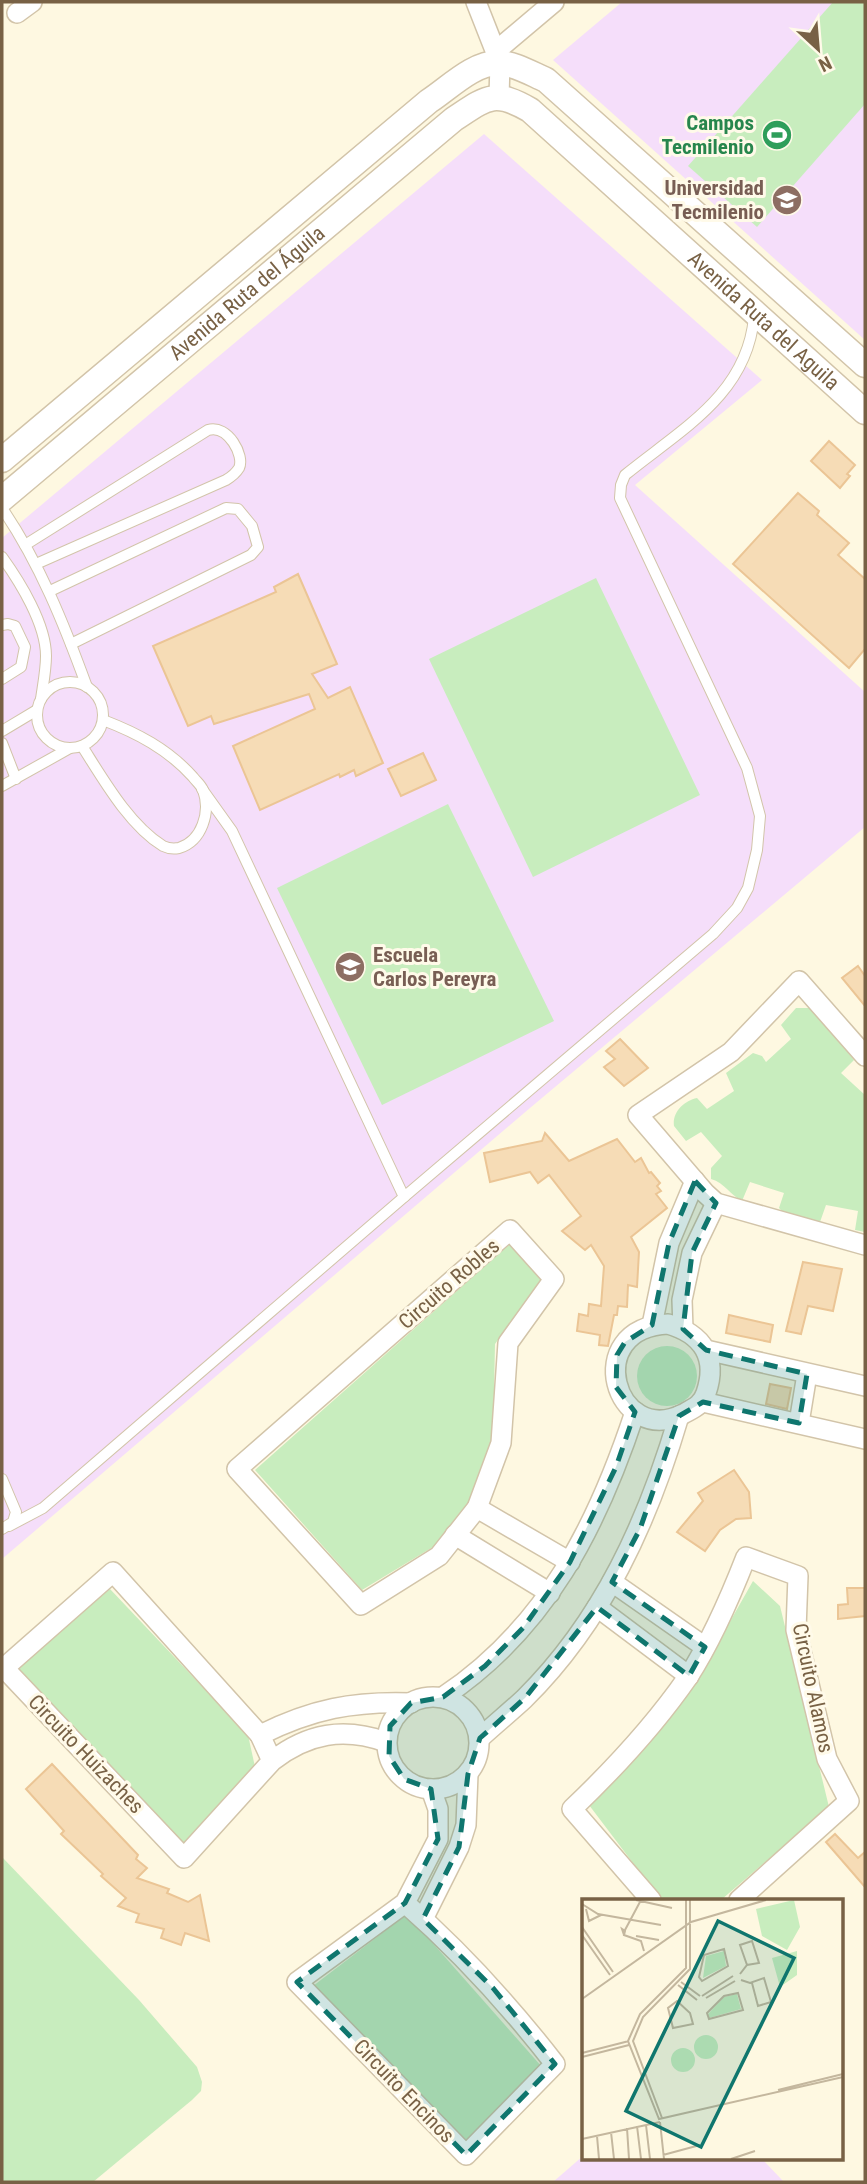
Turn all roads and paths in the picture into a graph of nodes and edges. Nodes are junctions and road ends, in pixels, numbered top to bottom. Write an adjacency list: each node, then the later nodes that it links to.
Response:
1 (475, 2): 3 (street)
2 (555, 2): 3 (street)
3 (498, 57): 4 (street); 5 (street, Avenida Ruta del Aguila); 10 (street, Avenida Ruta del Águila)
4 (499, 97): 6 (street, Avenida Ruta del Aguila); 11 (street, Avenida Ruta del Águila)
5 (679, 200): 6 (street); 8 (street, Avenida Ruta del Aguila)
6 (656, 225): 7 (street, Avenida Ruta del Aguila)
7 (755, 313): 9 (street, Avenida Ruta del Aguila); 32 (lane)
8 (865, 365)
9 (865, 412)
10 (2, 460)
11 (2, 499)
12 (2, 508): 13 (lane)
13 (25, 545): 15 (lane); 15 (lane)
14 (3, 560): 21 (lane)
15 (36, 564): 16 (lane)
16 (50, 591): 18 (lane); 18 (lane)
17 (2, 625): 19 (lane)
18 (71, 644): 20 (lane)
19 (2, 679)
20 (87, 687): 21 (lane); 22 (lane)
21 (39, 705): 23 (lane); 26 (lane)
22 (103, 720): 25 (lane); 29 (lane)
23 (2, 732)
24 (2, 743): 27 (lane)
25 (82, 746): 26 (lane); 29 (lane)
26 (71, 748): 27 (lane)
27 (16, 779): 28 (lane)
28 (2, 786)
29 (202, 789): 32 (lane)
30 (865, 1056): 31 (street)
31 (695, 1181): 33 (street); 34 (street)
32 (404, 1197): 49 (lane)
33 (716, 1203): 35 (street); 36 (street)
34 (669, 1243): 36 (street); 37 (street)
35 (865, 1245)
36 (692, 1253): 38 (street)
37 (652, 1325): 38 (street); 43 (street)
38 (683, 1329): 39 (street)
39 (706, 1350): 40 (street); 42 (street)
40 (807, 1374): 41 (street); 45 (street)
41 (865, 1386)
42 (703, 1402): 44 (street); 45 (street)
43 (635, 1412): 44 (street); 51 (street)
44 (679, 1416): 52 (street)
45 (799, 1423): 46 (street)
46 (865, 1438)
47 (2, 1479): 49 (lane)
48 (477, 1508): 50 (street, Circuito Robles); 50 (street, Circuito Robles); 51 (street)
49 (5, 1527)
50 (456, 1535): 53 (street)
51 (570, 1562): 53 (street)
52 (612, 1582): 54 (street); 55 (street)
53 (550, 1593): 57 (street)
54 (597, 1607): 56 (street); 62 (street)
55 (705, 1647): 56 (street, Circuito Alamos); 70 (street, Circuito Alamos)
56 (688, 1676): 69 (street, Circuito Alamos)
57 (443, 1697): 58 (street); 62 (street)
58 (411, 1703): 59 (street); 63 (street)
59 (339, 1706): 60 (street); 61 (street)
60 (338, 1733): 63 (street, Circuito Huizaches); 64 (street, Circuito Huizaches)
61 (260, 1735): 64 (street, Circuito Huizaches); 64 (street, Circuito Huizaches)
62 (480, 1738): 65 (street)
63 (386, 1742): 66 (street)
64 (272, 1761)
65 (468, 1774): 66 (street); 68 (street)
66 (431, 1789): 67 (street)
67 (438, 1839): 68 (street); 71 (street, Circuito Encinos)
68 (459, 1847): 72 (street)
69 (650, 1899)
70 (741, 1899)
71 (405, 1903): 72 (street, Circuito Encinos); 72 (street, Circuito Encinos)
72 (423, 1919)

